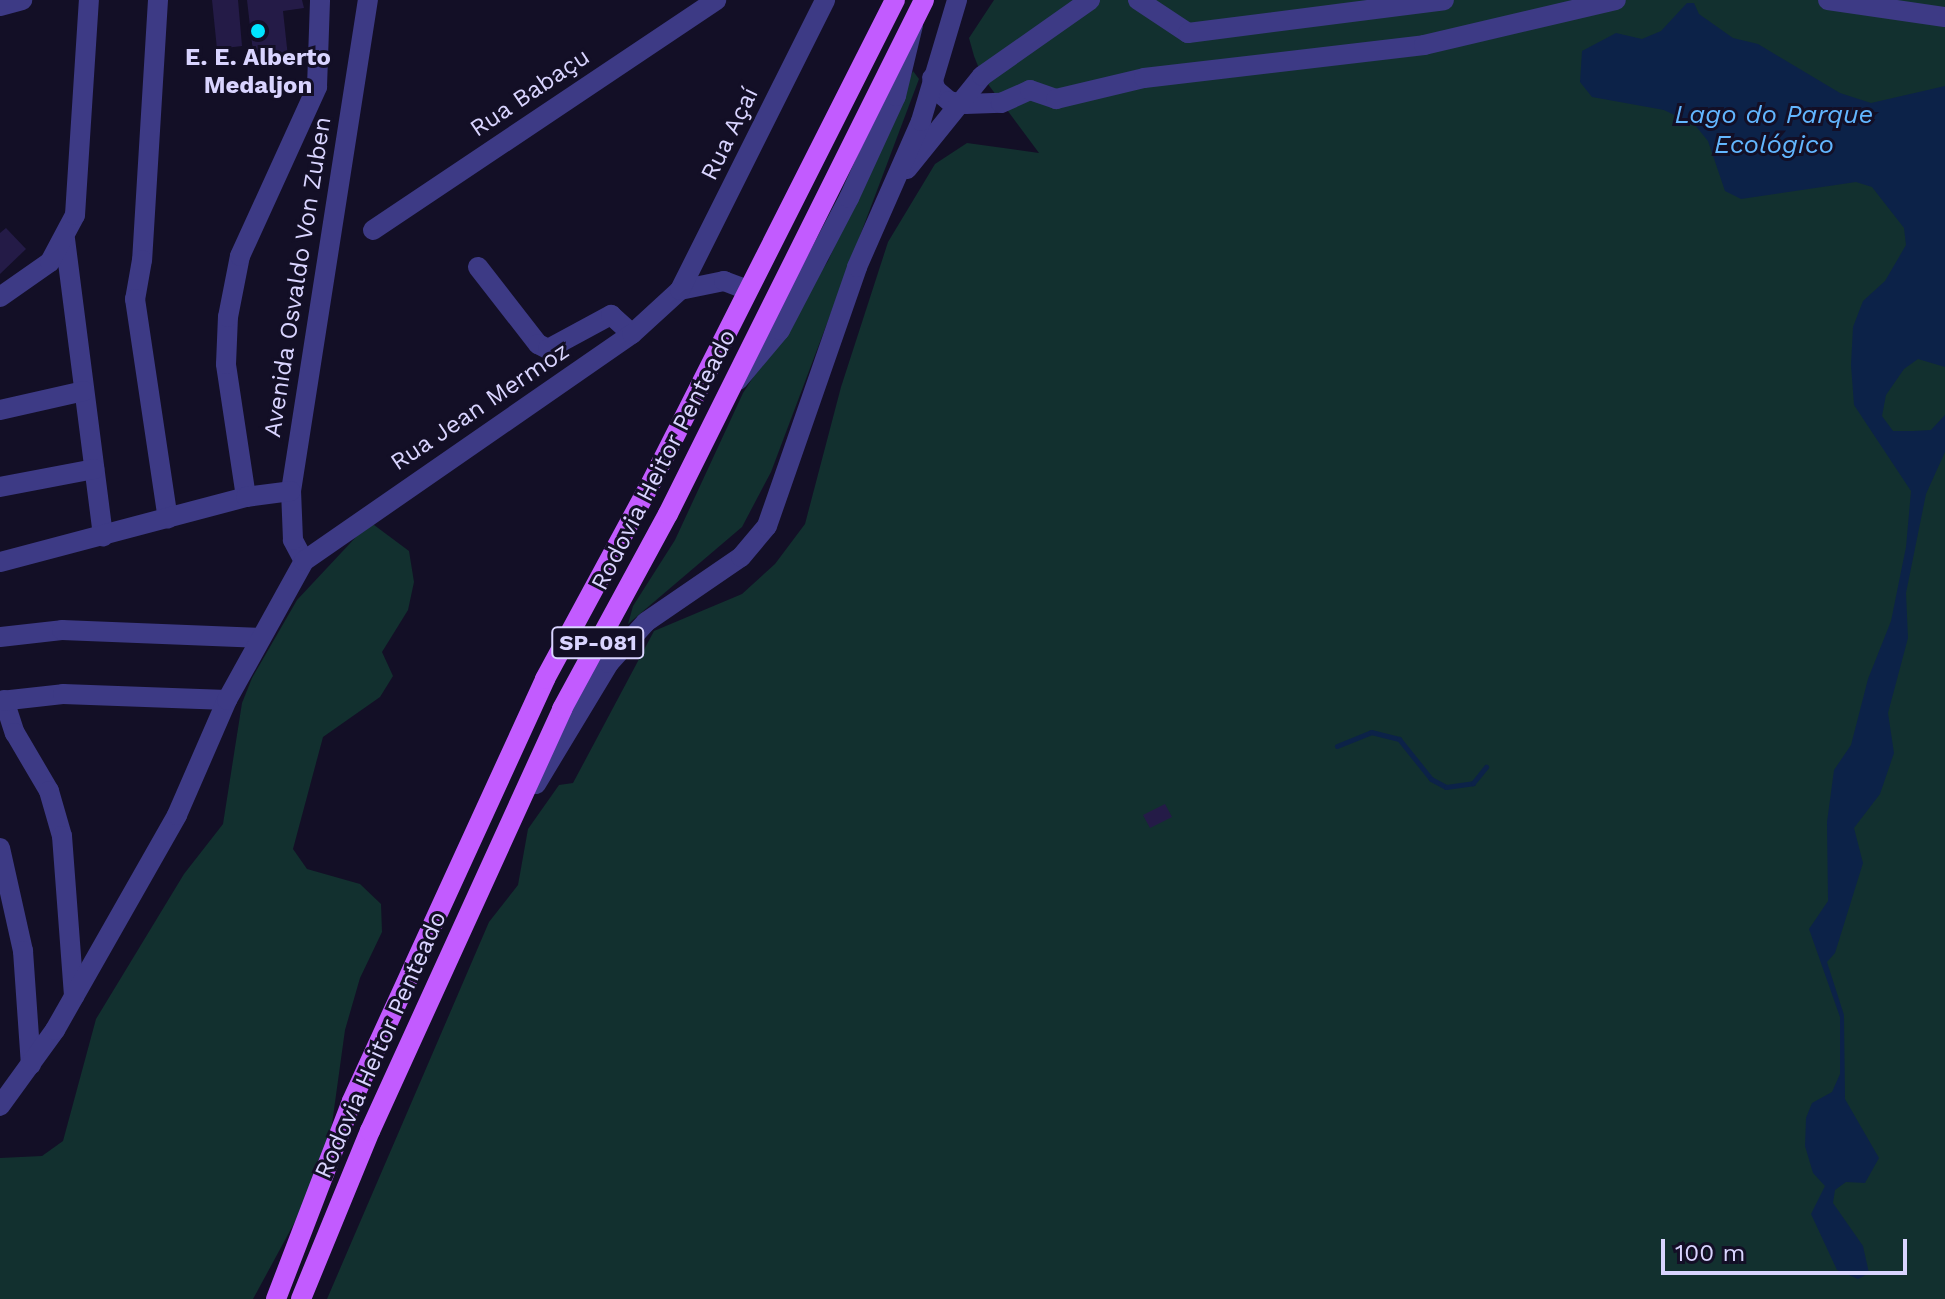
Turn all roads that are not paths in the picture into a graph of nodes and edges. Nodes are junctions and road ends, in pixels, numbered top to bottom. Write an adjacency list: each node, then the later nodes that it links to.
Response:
1 (22, 0): 16 (street)
2 (89, 0): 22 (street)
3 (158, 0): 34 (street)
4 (320, 0): 33 (street)
5 (368, 0): 32 (street, Avenida Osvaldo Von Zuben)
6 (716, 0): 21 (street, Rua Babaçu)
7 (825, 0): 24 (street, Rua Açaí)
8 (895, 0): 25 (main road, Rodovia Heitor Penteado / SP-081)
9 (924, 0): 42 (main road, Rodovia Heitor Penteado / SP-081)
10 (957, 0): 18 (street)
11 (1090, 0): 19 (street)
12 (1138, 0): 13 (street)
13 (1444, 0)
14 (1616, 0): 19 (street)
15 (1828, 0): 17 (street)
16 (0, 6)
17 (1945, 17)
18 (932, 78): 19 (street); 20 (street)
19 (965, 104): 20 (street)
20 (893, 186): 42 (street)
21 (373, 230)
22 (65, 239): 26 (street); 28 (street)
23 (478, 267): 27 (street)
24 (680, 290): 25 (street); 27 (street, Rua Jean Mermoz)
25 (747, 290): 47 (main road, Rodovia Heitor Penteado / SP-081)
26 (0, 297)
27 (632, 334): 36 (street, Rua Jean Mermoz)
28 (84, 391): 29 (street); 30 (street)
29 (0, 410)
30 (94, 469): 31 (street); 35 (street)
31 (0, 487)
32 (291, 491): 33 (street); 36 (street, Avenida Osvaldo Von Zuben)
33 (246, 497): 34 (street)
34 (168, 519): 35 (street)
35 (103, 537): 37 (street)
36 (304, 561): 39 (street)
37 (0, 562)
38 (0, 637): 39 (street)
39 (258, 638): 41 (street)
40 (2, 700): 41 (street); 44 (street)
41 (227, 700): 44 (street)
42 (501, 842): 48 (main road, Rodovia Heitor Penteado / SP-081)
43 (0, 848): 45 (street)
44 (74, 997): 45 (street)
45 (31, 1065): 46 (street)
46 (0, 1106)
47 (276, 1299)
48 (301, 1299)

